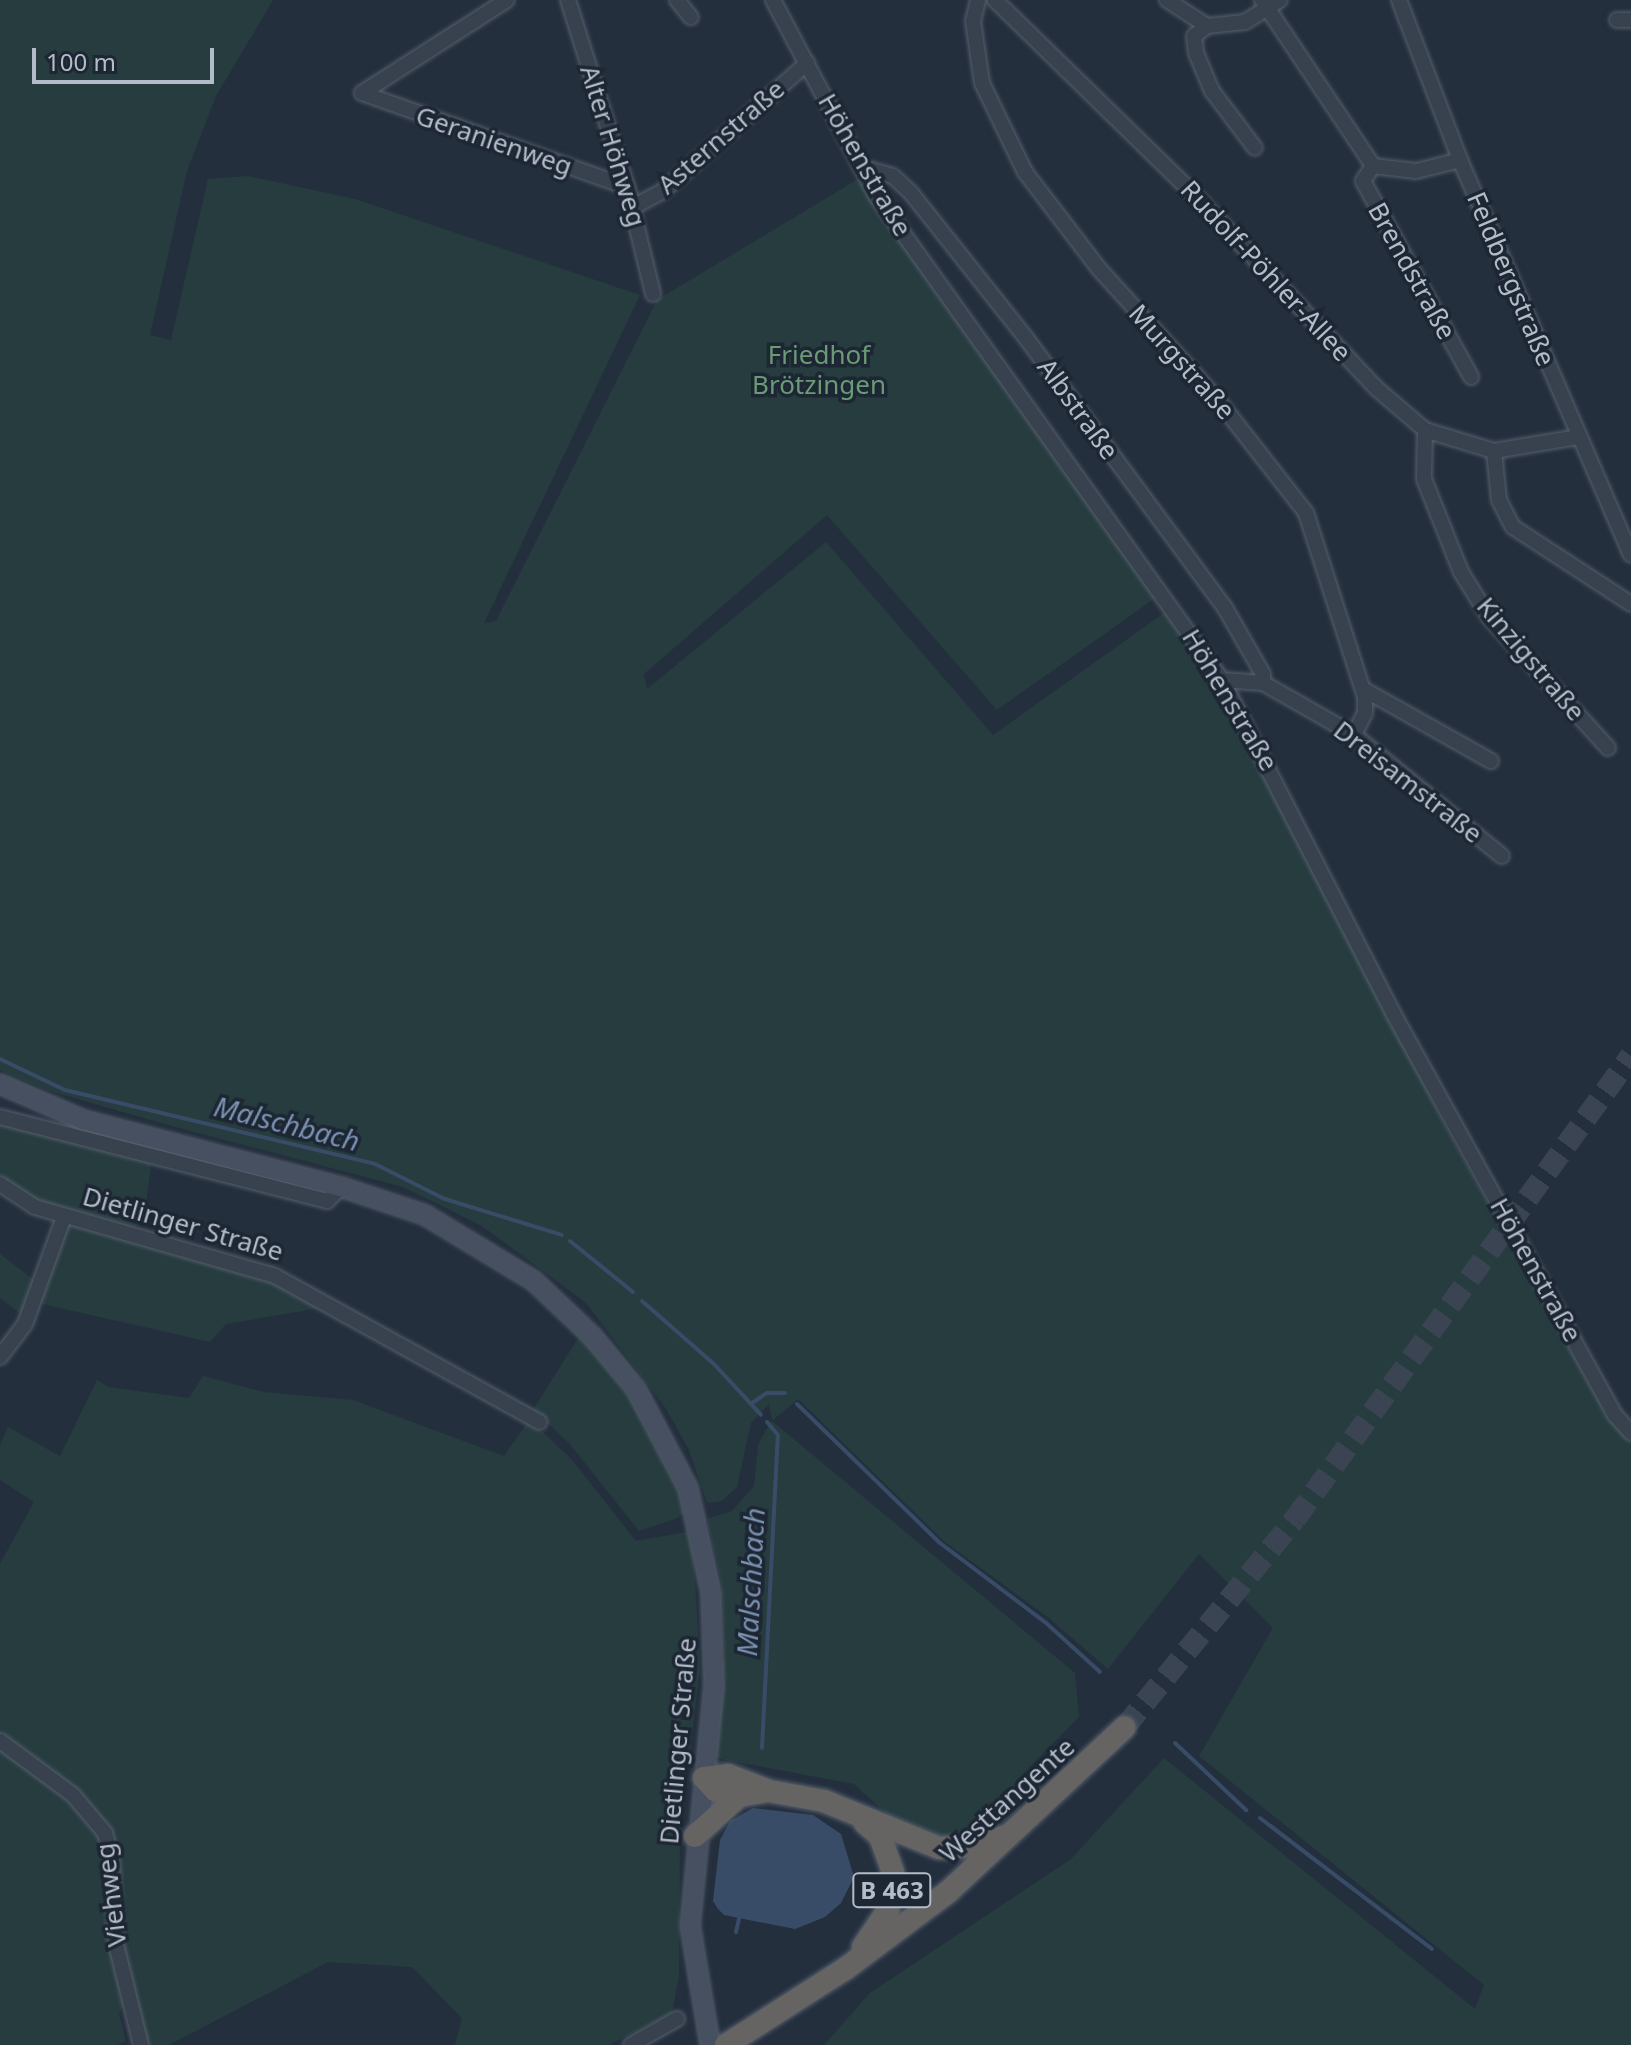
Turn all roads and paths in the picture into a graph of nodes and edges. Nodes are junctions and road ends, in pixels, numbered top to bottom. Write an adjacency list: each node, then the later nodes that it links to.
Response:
1 (507, 0): 17 (street, Geranienweg)
2 (568, 0): 17 (street, Alter Höhweg)
3 (677, 0): 10 (street)
4 (773, 0): 12 (street, Höhenstraße)
5 (978, 0): 28 (street, Murgstraße)
6 (995, 0): 21 (street, Rudolf-Pöhler-Allee)
7 (1167, 0): 11 (street)
8 (1399, 0): 14 (street, Feldbergstraße)
9 (1270, 3): 11 (street); 15 (street, Brendstraße)
10 (691, 17)
11 (1207, 26): 13 (street)
12 (807, 63): 16 (street, Höhenstraße); 18 (street, Asternstraße)
13 (1255, 148)
14 (1460, 160): 15 (street, Brendstraße); 22 (street, Feldbergstraße)
15 (1373, 166): 20 (street, Brendstraße)
16 (861, 167): 26 (street, Höhenstraße); 27 (street, Albstraße)
17 (627, 187): 18 (street, Alter Höhweg)
18 (633, 207): 19 (street, Alter Höhweg)
19 (653, 294)
20 (1471, 377)
21 (1425, 430): 23 (street, Rudolf-Pöhler-Allee); 30 (street, Kinzigstraße)
22 (1579, 437): 23 (street, Rudolf-Pöhler-Allee); 24 (street, Feldbergstraße)
23 (1494, 451): 25 (street)
24 (1631, 555)
25 (1631, 604)
26 (1222, 680): 27 (street, Dreisamstraße); 40 (street, Höhenstraße)
27 (1263, 683): 29 (street, Dreisamstraße)
28 (1363, 689): 29 (street, Murgstraße); 31 (street)
29 (1354, 735): 32 (street, Dreisamstraße)
30 (1608, 748)
31 (1491, 761)
32 (1502, 856)
33 (0, 1084): 36 (main road, Dietlinger Straße)
34 (0, 1117): 36 (street, Dietlinger Straße)
35 (0, 1184): 37 (street, Dietlinger Straße)
36 (341, 1187): 43 (main road, Dietlinger Straße)
37 (64, 1217): 38 (street, Dietlinger Straße); 39 (street, Dietlinger Straße)
38 (0, 1357)
39 (539, 1422)
40 (1631, 1433)
41 (1124, 1728): 47 (highway, Westtangente / B 463)
42 (0, 1741): 51 (street, Viehweg)
43 (704, 1778): 44 (highway, B 463); 45 (highway); 48 (main road, Dietlinger Straße)
44 (769, 1791): 45 (highway, B 463); 46 (highway, B 463)
45 (739, 1796): 48 (highway)
46 (853, 1811): 47 (highway, B 463); 49 (highway, B 463)
47 (1015, 1834): 49 (highway, Westtangente / B 463)
48 (695, 1836): 53 (main road, Dietlinger Straße)
49 (845, 1969): 54 (highway, Westtangente / B 463)
50 (677, 2019): 52 (street)
51 (141, 2045)
52 (631, 2045)
53 (710, 2045)
54 (726, 2045)

